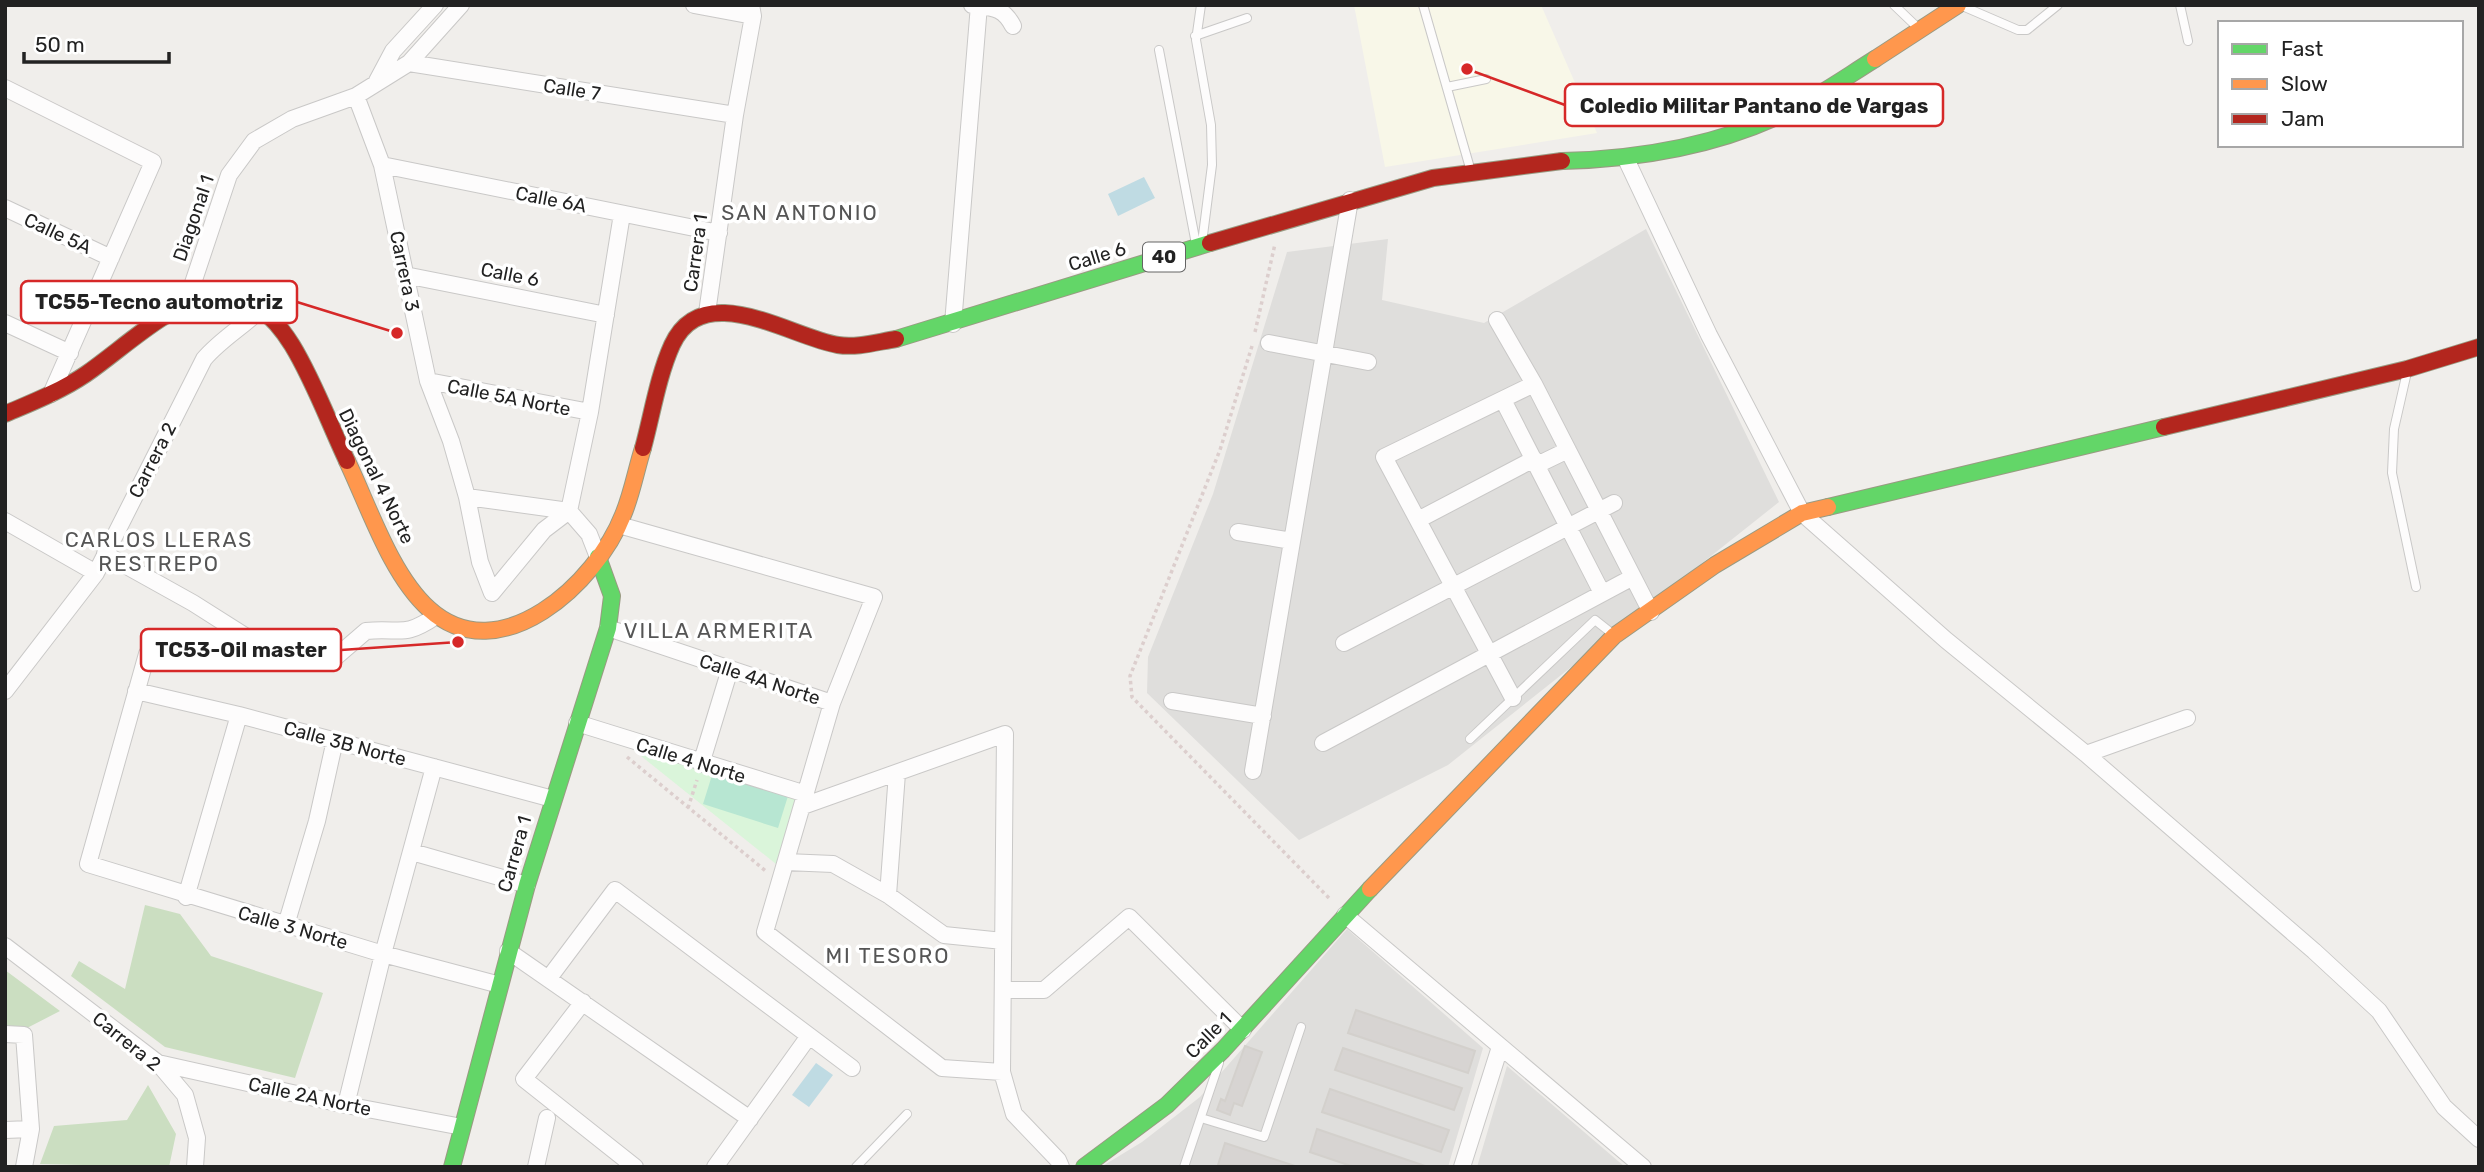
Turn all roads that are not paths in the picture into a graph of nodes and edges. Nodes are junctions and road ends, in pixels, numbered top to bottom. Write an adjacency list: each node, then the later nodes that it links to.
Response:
1 (435, 5): 21 (street)
2 (461, 5): 19 (street)
3 (694, 5): 12 (street)
4 (972, 5): 11 (street)
5 (1201, 5): 16 (lane)
6 (1423, 5): 22 (lane)
7 (1894, 5): 15 (lane)
8 (1959, 5): 9 (lane); 15 (main road, 40)
9 (2058, 5)
10 (2180, 5): 17 (lane)
11 (979, 6): 14 (street); 42 (street)
12 (752, 11): 25 (street, Carrera 1)
13 (1247, 18): 16 (lane)
14 (1013, 26)
15 (1920, 29): 26 (main road, 40)
16 (1195, 36): 33 (lane)
17 (2188, 41)
18 (1159, 50): 33 (lane)
19 (409, 63): 21 (street); 25 (street, Calle 7)
20 (1486, 79): 22 (lane)
21 (377, 81): 24 (street)
22 (1447, 87): 28 (lane)
23 (5, 88): 34 (street)
24 (356, 96): 27 (street, Carrera 3); 36 (street, Diagonal 1)
25 (735, 115): 32 (street, Carrera 1)
26 (1626, 159): 28 (main road, Calle 6 / 40); 61 (street)
27 (382, 165): 31 (street, Calle 6A); 35 (street, Carrera 3)
28 (1471, 171): 29 (main road, Calle 6 / 40)
29 (1350, 200): 33 (main road, Calle 6 / 40); 46 (street)
30 (5, 208): 34 (street, Calle 5A)
31 (622, 214): 32 (street, Calle 6A); 39 (street)
32 (719, 233): 38 (street, Carrera 1)
33 (1199, 246): 42 (main road, Calle 6 / 40)
34 (111, 258): 45 (street)
35 (405, 275): 39 (street, Calle 6); 49 (street, Carrera 3)
36 (187, 301): 37 (main road, Diagonal 4 Norte); 51 (main road)
37 (262, 307): 68 (street, Carrera 2); 76 (main road, Diagonal 4 Norte)
38 (707, 313): 42 (main road, Calle 6 / 40); 64 (main road, Carrera 1)
39 (606, 315): 53 (street)
40 (1497, 320): 50 (street)
41 (5, 323): 45 (street)
42 (953, 324)
43 (1269, 343): 46 (street)
44 (2479, 347): 48 (main road, Calle 1)
45 (69, 352): 51 (street)
46 (1324, 354): 47 (street); 67 (street)
47 (1368, 362)
48 (2407, 369): 61 (main road, Calle 1); 73 (lane)
49 (428, 381): 53 (street, Calle 5A Norte); 57 (street, Carrera 3)
50 (1534, 384): 52 (street); 55 (street)
51 (51, 394): 54 (main road)
52 (1503, 400): 56 (street); 62 (street)
53 (590, 412): 60 (street)
54 (5, 414)
55 (1568, 450): 56 (street); 59 (street)
56 (1536, 462): 62 (street); 65 (street)
57 (467, 497): 60 (street); 60 (street, Carrera 3)
58 (1614, 503): 59 (street)
59 (1598, 510): 65 (street); 71 (street)
60 (569, 511): 69 (street)
61 (1802, 513): 75 (main road, Calle 1); 95 (street)
62 (1419, 520): 72 (street)
63 (5, 521): 70 (street)
64 (621, 521): 69 (main road); 87 (street)
65 (1568, 527): 72 (street); 74 (street)
66 (1238, 533): 67 (street)
67 (1292, 541): 89 (street)
68 (105, 554): 70 (street, Carrera 2); 76 (street)
69 (598, 557): 76 (main road, Diagonal 4 Norte); 77 (main road, Carrera 1)
70 (96, 573): 83 (street, Carrera 2)
71 (1633, 578): 74 (street); 75 (street)
72 (1454, 587): 79 (street); 80 (street)
73 (2416, 587)
74 (1602, 593): 80 (street)
75 (1651, 612): 78 (main road, Calle 1)
76 (436, 615)
77 (608, 628): 82 (street, Calle 4A Norte); 91 (main road, Carrera 1)
78 (1614, 636): 85 (lane); 107 (main road, Calle 1)
79 (1344, 643)
80 (1488, 653): 85 (street); 94 (street)
81 (147, 654): 84 (street)
82 (730, 669): 87 (street, Calle 4A Norte); 96 (street)
83 (5, 691)
84 (136, 691): 88 (street, Calle 3B Norte); 106 (street, Calle 3 Norte)
85 (1513, 698): 92 (lane)
86 (1172, 701): 89 (street)
87 (832, 703): 101 (street)
88 (239, 715): 93 (street, Calle 3B Norte); 106 (street)
89 (1263, 716): 98 (street)
90 (2187, 718): 95 (street)
91 (577, 723): 96 (street, Calle 4 Norte); 100 (main road, Carrera 1)
92 (1470, 739)
93 (335, 740): 97 (street, Calle 3B Norte); 108 (street)
94 (1323, 743)
95 (2086, 754): 134 (street)
96 (701, 764): 101 (street, Calle 4 Norte)
97 (433, 767): 100 (street, Calle 3B Norte); 102 (street)
98 (1253, 771)
99 (897, 773): 101 (street); 105 (street); 109 (street)
100 (552, 799): 104 (main road, Carrera 1)
101 (804, 800): 103 (street)
102 (412, 852): 104 (street); 112 (street)
103 (786, 862): 105 (street); 125 (street)
104 (527, 885): 111 (main road, Carrera 1)
105 (888, 895): 109 (street)
106 (187, 897): 108 (street, Calle 3 Norte)
107 (1345, 915): 118 (main road, Calle 1); 121 (street)
108 (286, 925): 112 (street, Calle 3 Norte)
109 (1003, 941): 115 (street)
110 (5, 946): 123 (street, Carrera 2)
111 (508, 951): 113 (street); 114 (main road, Carrera 1)
112 (383, 954): 114 (street, Calle 3 Norte); 126 (street)
113 (549, 978): 116 (street); 120 (street)
114 (500, 985): 131 (main road, Carrera 1)
115 (1005, 990): 118 (street); 125 (street)
116 (583, 1002): 130 (street); 139 (street)
117 (1301, 1027): 129 (lane)
118 (1243, 1030): 122 (main road, Calle 1)
119 (5, 1034): 132 (street)
120 (809, 1036): 124 (street); 130 (street)
121 (1500, 1047): 145 (street); 146 (street)
122 (1223, 1050): 129 (lane); 143 (main road, Calle 1)
123 (158, 1063): 126 (street, Calle 2A Norte); 136 (street, Carrera 2)
124 (852, 1068)
125 (1002, 1072): 142 (street)
126 (346, 1105): 131 (street, Calle 2A Norte)
127 (907, 1114): 141 (lane)
128 (547, 1118): 138 (street)
129 (1201, 1118): 144 (lane)
130 (750, 1119): 140 (street)
131 (462, 1127): 137 (main road, Carrera 1)
132 (31, 1129): 133 (street); 135 (street)
133 (5, 1130)
134 (2479, 1139)
135 (24, 1167)
136 (195, 1167)
137 (452, 1167)
138 (536, 1167)
139 (635, 1167)
140 (715, 1167)
141 (856, 1167)
142 (1061, 1167)
143 (1084, 1167)
144 (1184, 1167)
145 (1462, 1167)
146 (1643, 1167)

